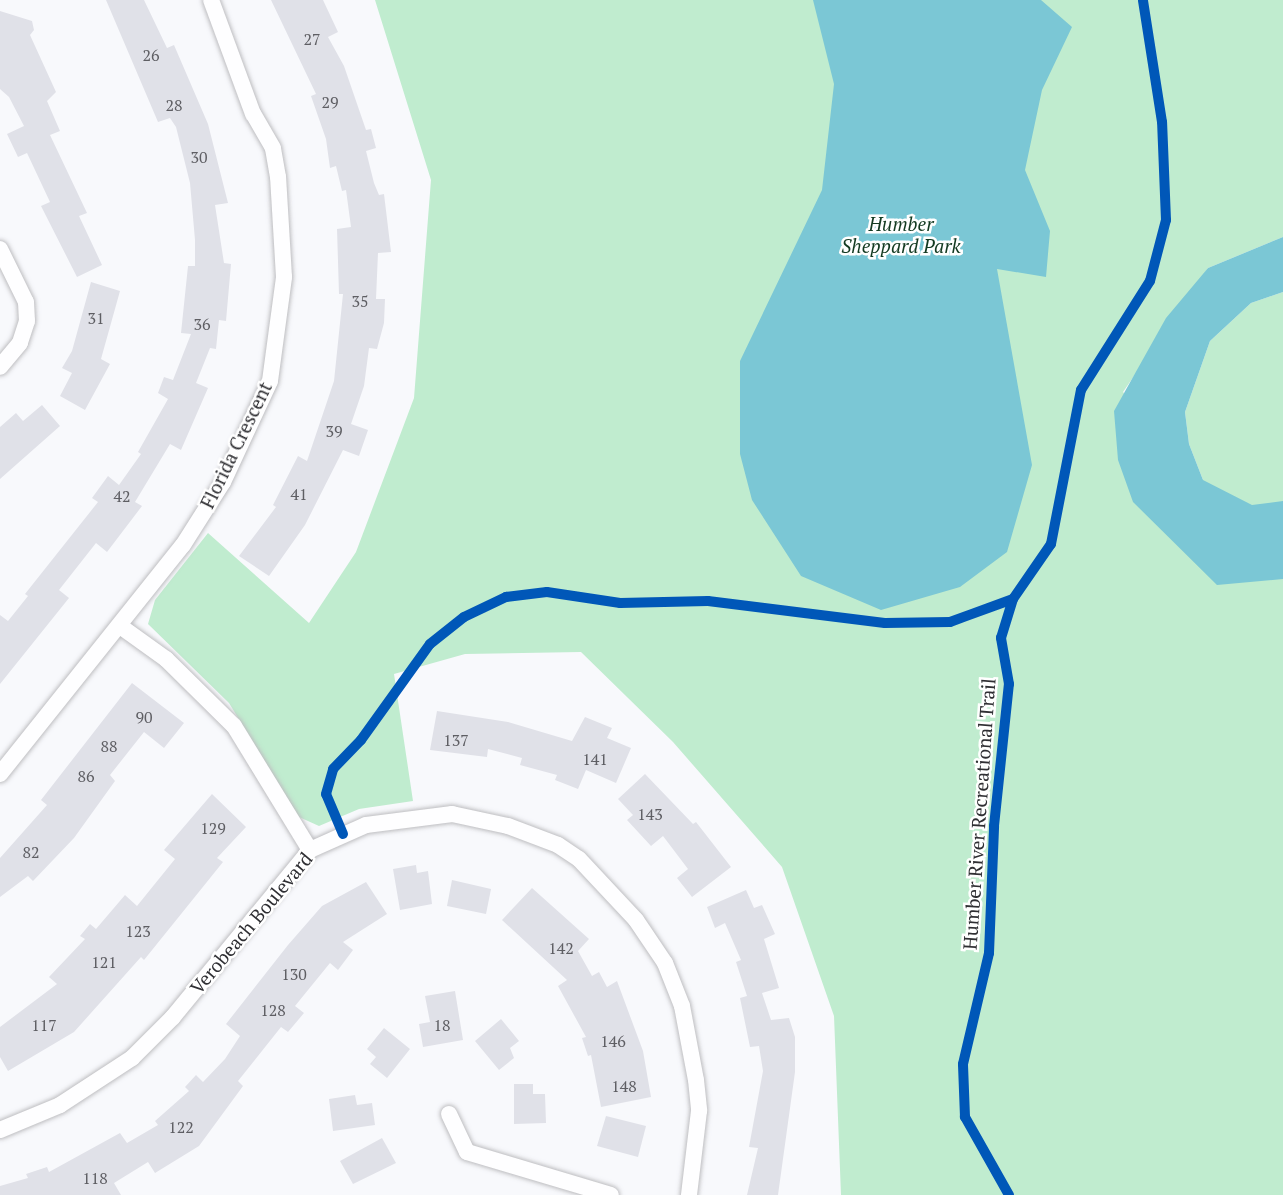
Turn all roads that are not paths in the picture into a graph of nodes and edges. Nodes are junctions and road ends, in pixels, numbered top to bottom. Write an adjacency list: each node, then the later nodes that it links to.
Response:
1 (211, 0): 4 (street, Florida Crescent)
2 (0, 249): 3 (street)
3 (0, 367)
4 (120, 626): 5 (street, Florida Crescent); 6 (street)
5 (0, 774)
6 (310, 850): 8 (street, Verobeach Boulevard); 10 (street, Verobeach Boulevard)
7 (449, 1114): 9 (street)
8 (0, 1130)
9 (611, 1195)
10 (689, 1195)

